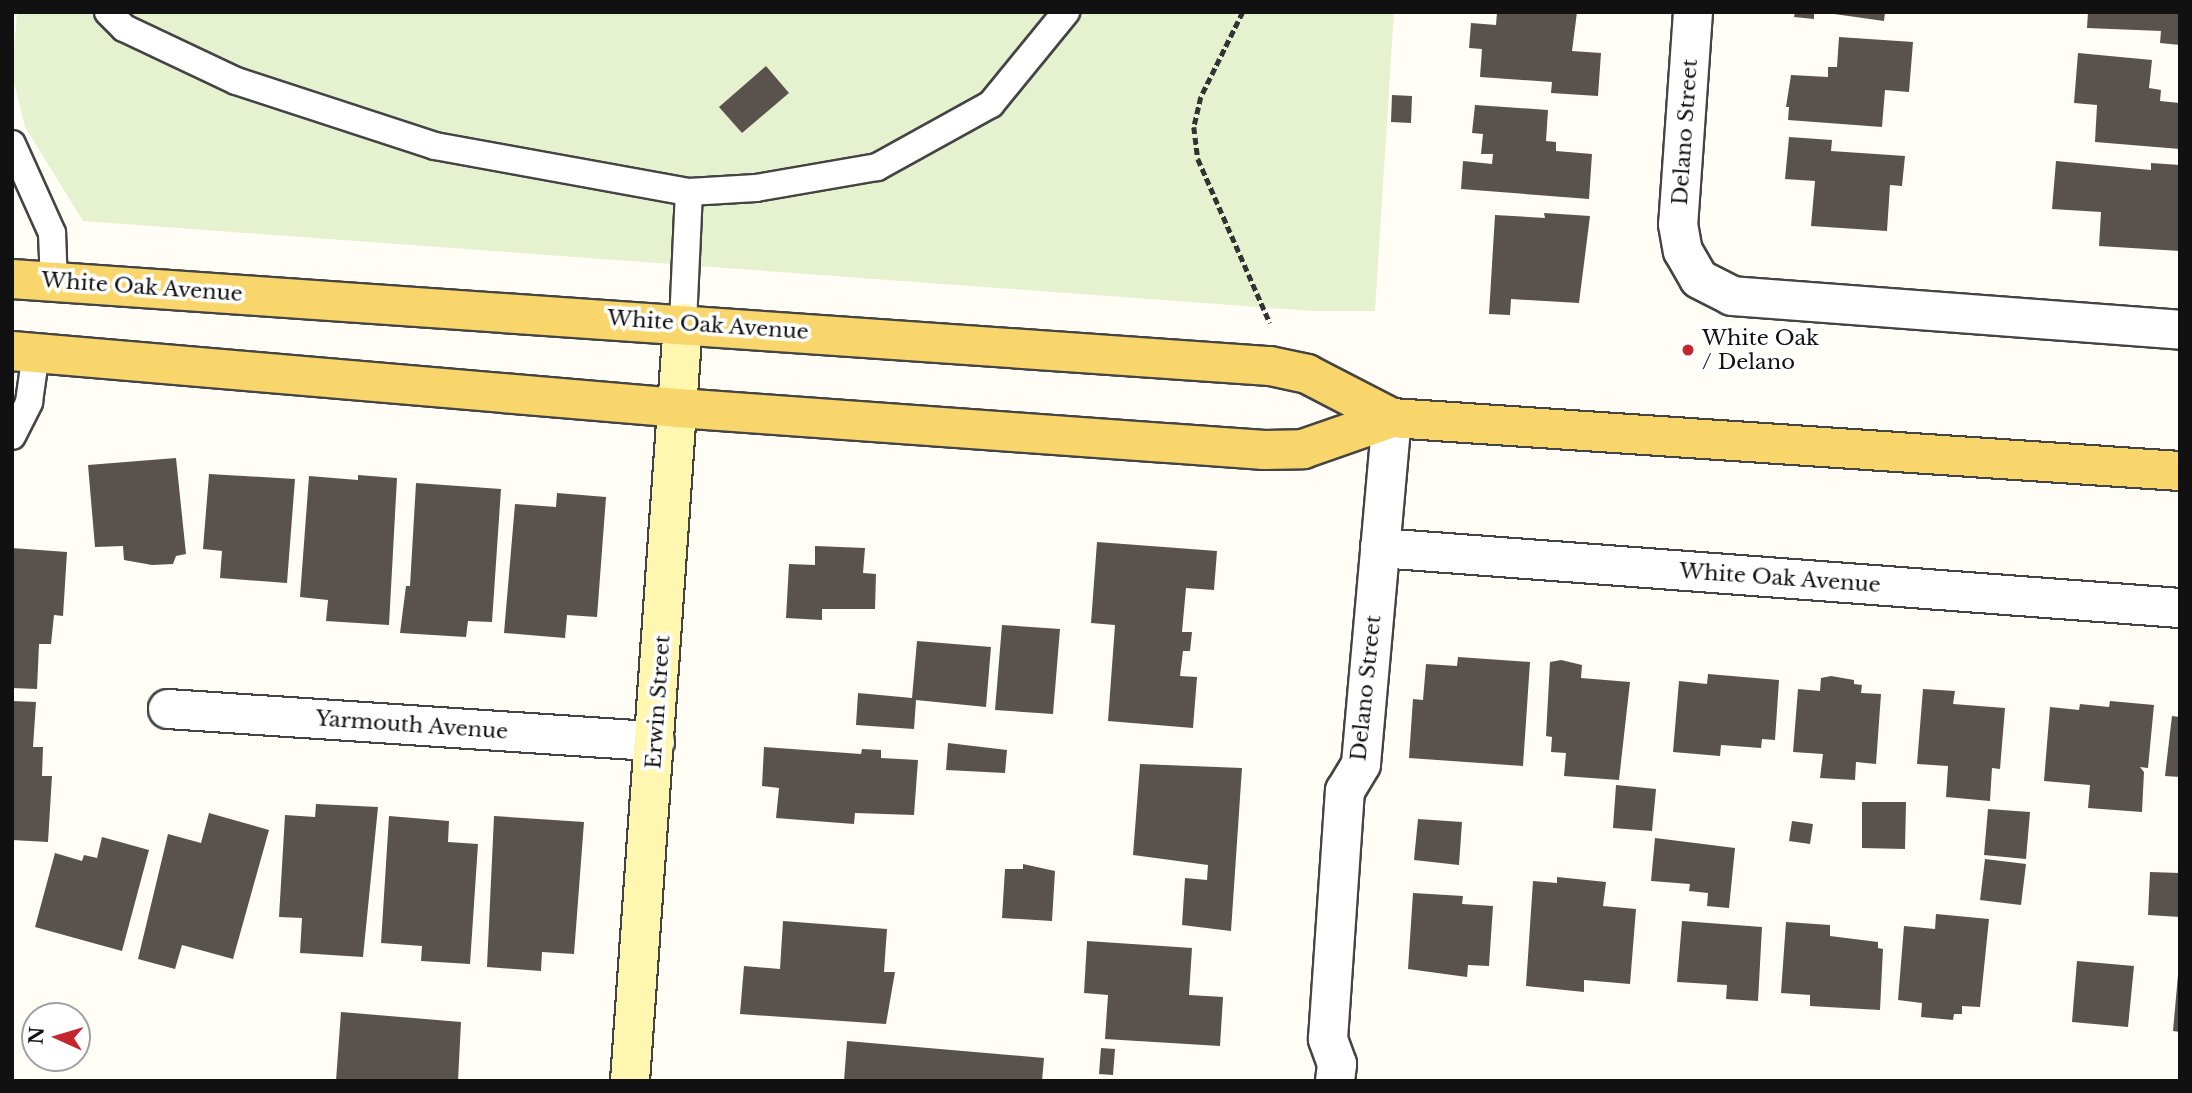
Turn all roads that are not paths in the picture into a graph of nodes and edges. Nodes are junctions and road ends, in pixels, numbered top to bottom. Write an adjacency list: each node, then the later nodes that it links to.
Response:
1 (108, 12): 5 (lane)
2 (1066, 12): 5 (lane)
3 (1693, 12): 9 (street, Delano Street)
4 (12, 144): 7 (lane)
5 (689, 192): 8 (lane)
6 (12, 278): 7 (main road, White Oak Avenue)
7 (54, 282): 8 (main road, White Oak Avenue)
8 (683, 323): 11 (street, Erwin Street); 12 (main road, White Oak Avenue)
9 (2180, 330)
10 (24, 352): 11 (main road, White Oak Avenue); 13 (lane)
11 (678, 408): 12 (main road, White Oak Avenue); 18 (street, Erwin Street)
12 (1392, 418): 14 (main road, White Oak Avenue); 15 (street, Delano Street)
13 (12, 436)
14 (2180, 471)
15 (1380, 548): 16 (street, White Oak Avenue); 19 (street, Delano Street)
16 (2180, 608)
17 (168, 709): 18 (street, Yarmouth Avenue)
18 (655, 741): 20 (street, Erwin Street)
19 (1336, 1080): 21 (street)
20 (630, 1081)
21 (1349, 1081)

